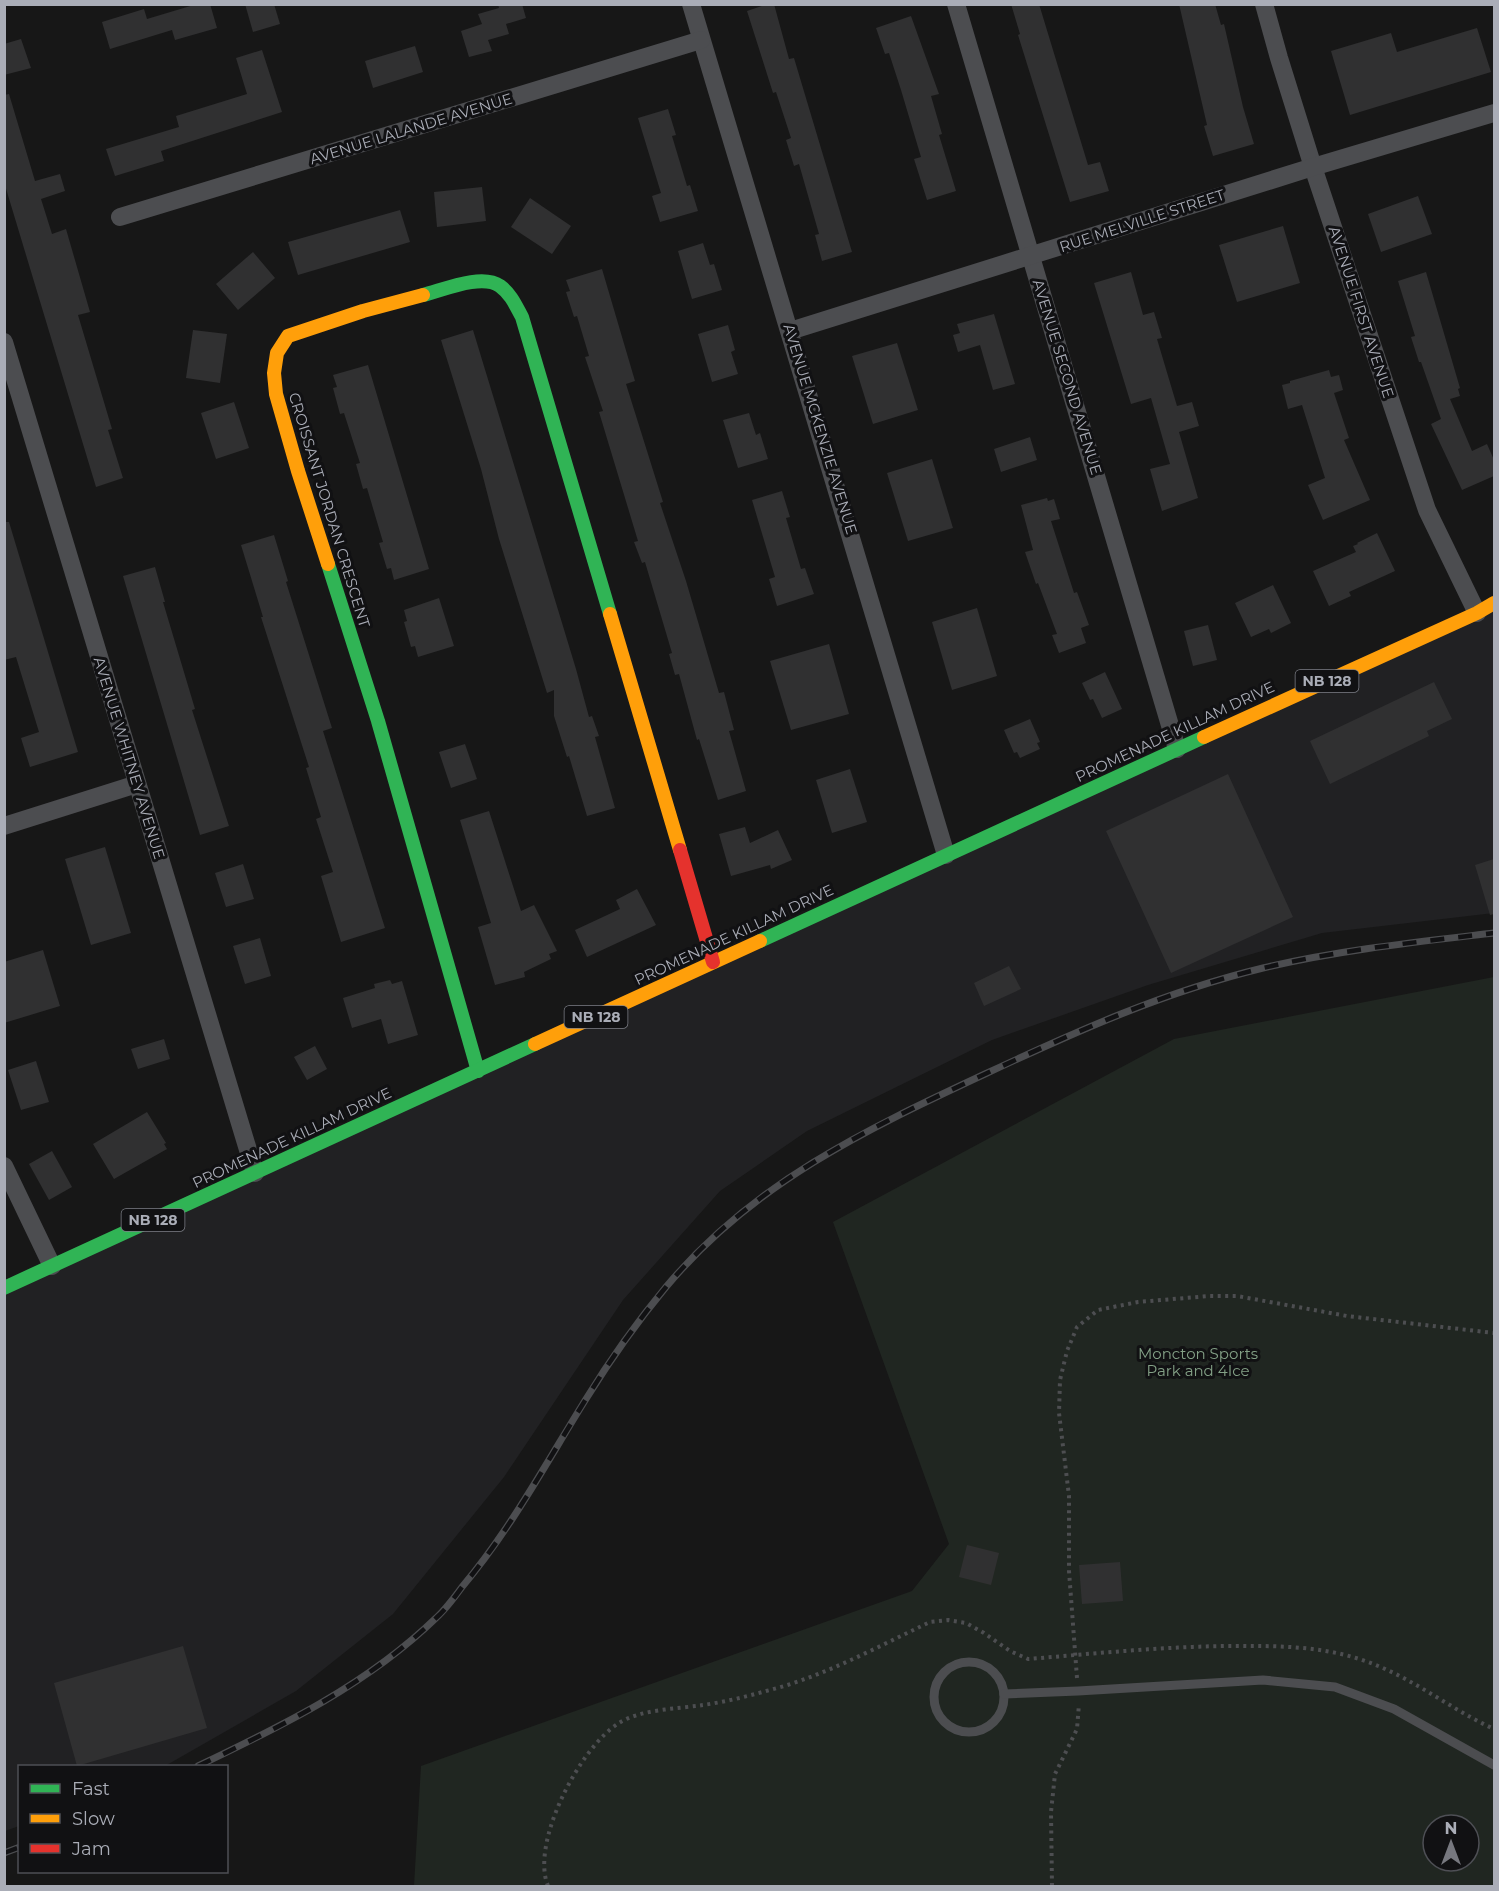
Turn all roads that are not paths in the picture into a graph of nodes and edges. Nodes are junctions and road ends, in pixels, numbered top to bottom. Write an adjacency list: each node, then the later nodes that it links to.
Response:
1 (691, 4): 4 (street, AVENUE MCKENZIE AVENUE)
2 (956, 4): 8 (street, AVENUE SECOND AVENUE)
3 (1264, 4): 6 (street, AVENUE FIRST AVENUE)
4 (701, 40): 7 (street, AVENUE LALANDE AVENUE); 9 (street, AVENUE MCKENZIE AVENUE)
5 (1494, 112): 6 (street, RUE MELVILLE STREET)
6 (1313, 166): 8 (street, RUE MELVILLE STREET); 12 (street, AVENUE FIRST AVENUE)
7 (120, 217)
8 (1030, 256): 9 (street, RUE MELVILLE STREET); 13 (street, AVENUE SECOND AVENUE)
9 (790, 331): 16 (street, AVENUE MCKENZIE AVENUE)
10 (4, 342): 14 (street, AVENUE WHITNEY AVENUE)
11 (1494, 603): 12 (street, PROMENADE KILLAM DRIVE / NB 128)
12 (1486, 611): 13 (street, PROMENADE KILLAM DRIVE / NB 128)
13 (1177, 749): 16 (street, PROMENADE KILLAM DRIVE / NB 128)
14 (137, 784): 15 (street); 20 (street, AVENUE WHITNEY AVENUE)
15 (4, 826)
16 (946, 855): 17 (street, PROMENADE KILLAM DRIVE / NB 128)
17 (713, 963): 18 (street, PROMENADE KILLAM DRIVE / NB 128); 18 (street, CROISSANT JORDAN CRESCENT)
18 (478, 1071): 20 (street, PROMENADE KILLAM DRIVE / NB 128)
19 (4, 1166): 21 (street)
20 (255, 1173): 21 (street, PROMENADE KILLAM DRIVE / NB 128)
21 (52, 1266): 22 (street, PROMENADE KILLAM DRIVE / NB 128)
22 (4, 1288)
23 (1004, 1694): 23 (lane); 24 (lane)
24 (1494, 1765)

